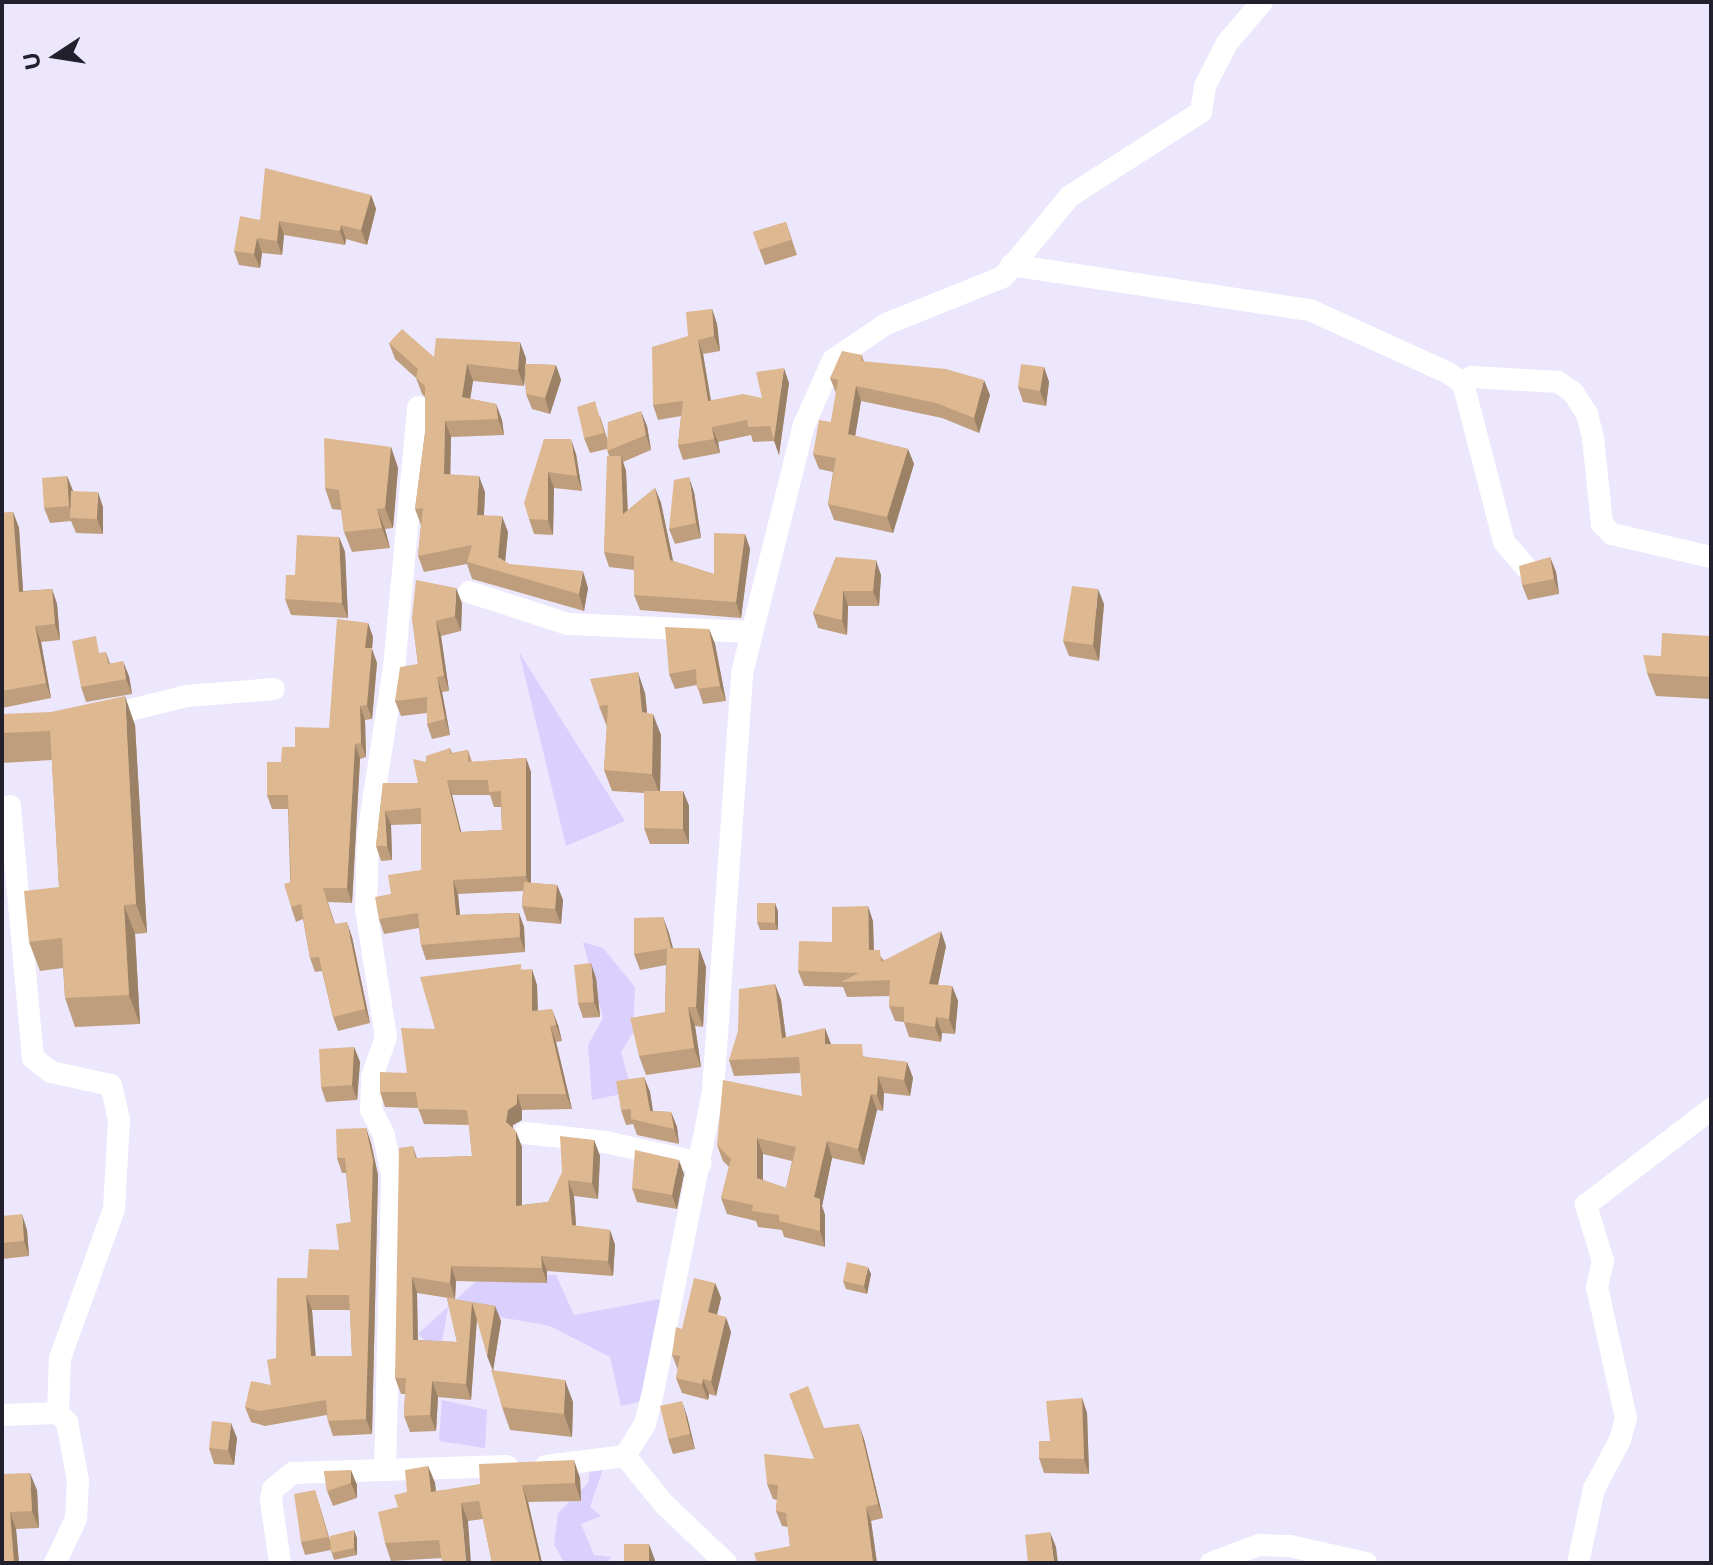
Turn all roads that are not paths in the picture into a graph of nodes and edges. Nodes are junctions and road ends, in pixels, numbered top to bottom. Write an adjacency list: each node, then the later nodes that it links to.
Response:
1 (1262, 2): 2 (street)
2 (1014, 261): 3 (street); 8 (street)
3 (1463, 383): 5 (street); 6 (street)
4 (418, 407): 18 (street)
5 (1711, 557)
6 (1527, 568)
7 (469, 592): 8 (street)
8 (751, 632): 14 (street)
9 (274, 689): 10 (street)
10 (75, 724)
11 (10, 806): 15 (street)
12 (1711, 1109): 24 (street)
13 (525, 1133): 14 (street)
14 (701, 1163): 17 (street)
15 (58, 1413): 16 (street); 19 (street)
16 (2, 1415)
17 (625, 1456): 18 (street); 21 (street)
18 (385, 1470): 20 (street)
19 (55, 1563)
20 (280, 1563)
21 (726, 1563)
22 (1211, 1563): 23 (street)
23 (1366, 1563)
24 (1578, 1563)

